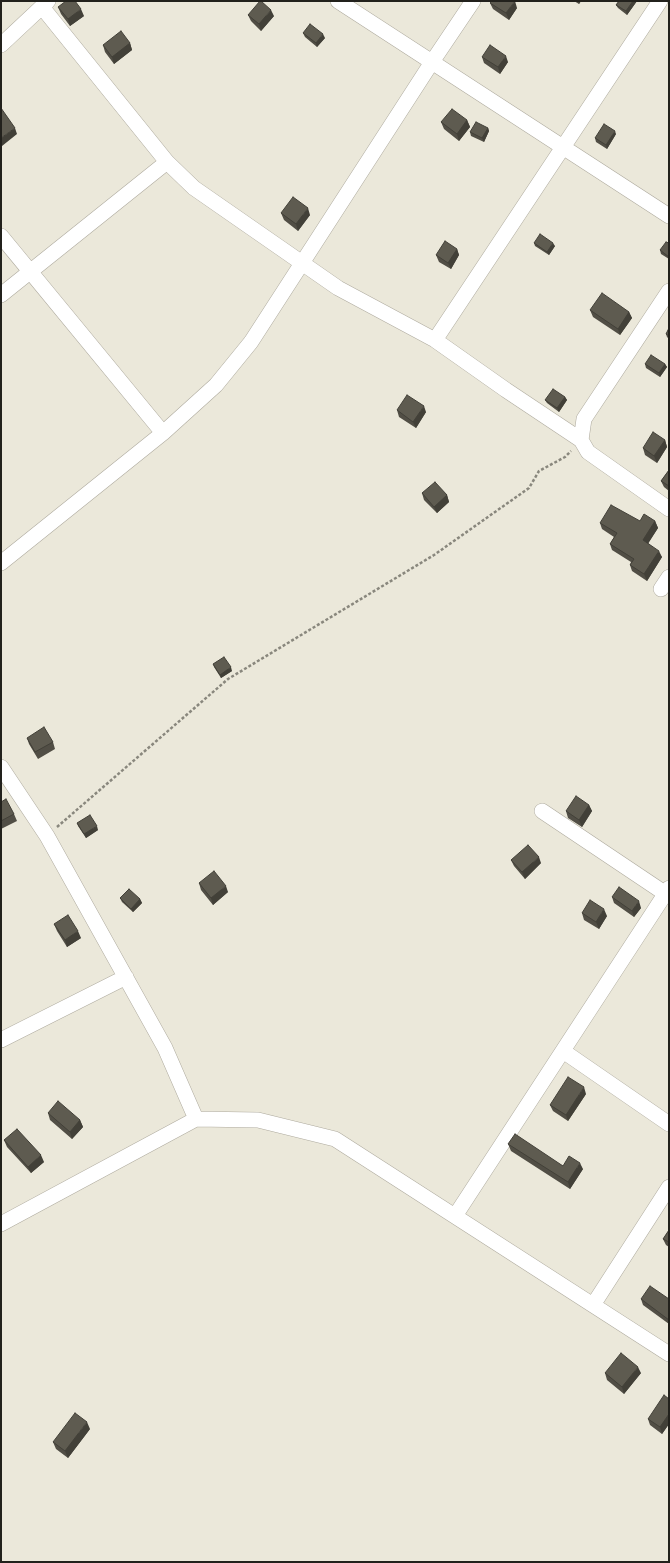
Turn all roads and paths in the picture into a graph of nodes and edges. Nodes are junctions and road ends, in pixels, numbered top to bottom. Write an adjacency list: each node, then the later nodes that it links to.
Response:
1 (338, 1): 6 (street)
2 (473, 1): 6 (street)
3 (660, 1): 7 (street)
4 (45, 4): 5 (street); 8 (street)
5 (1, 45)
6 (432, 62): 7 (street); 11 (street)
7 (563, 147): 9 (street); 15 (street)
8 (167, 162): 11 (street); 12 (street)
9 (669, 216)
10 (1, 236): 12 (street)
11 (302, 263): 15 (street); 16 (street)
12 (30, 272): 14 (street); 16 (street)
13 (669, 292): 17 (street)
14 (1, 295)
15 (435, 340): 17 (street)
16 (163, 432): 19 (street)
17 (581, 440): 18 (street); 22 (path)
18 (669, 509)
19 (1, 563)
20 (1, 766): 22 (street)
21 (542, 811): 23 (street)
22 (47, 836): 24 (street)
23 (668, 893): 26 (street)
24 (126, 977): 25 (street); 27 (street)
25 (1, 1040)
26 (563, 1051): 28 (street); 30 (street)
27 (196, 1119): 30 (street); 31 (street)
28 (669, 1124)
29 (669, 1188): 32 (street)
30 (455, 1216): 32 (street)
31 (1, 1224)
32 (593, 1305): 33 (street)
33 (669, 1354)

